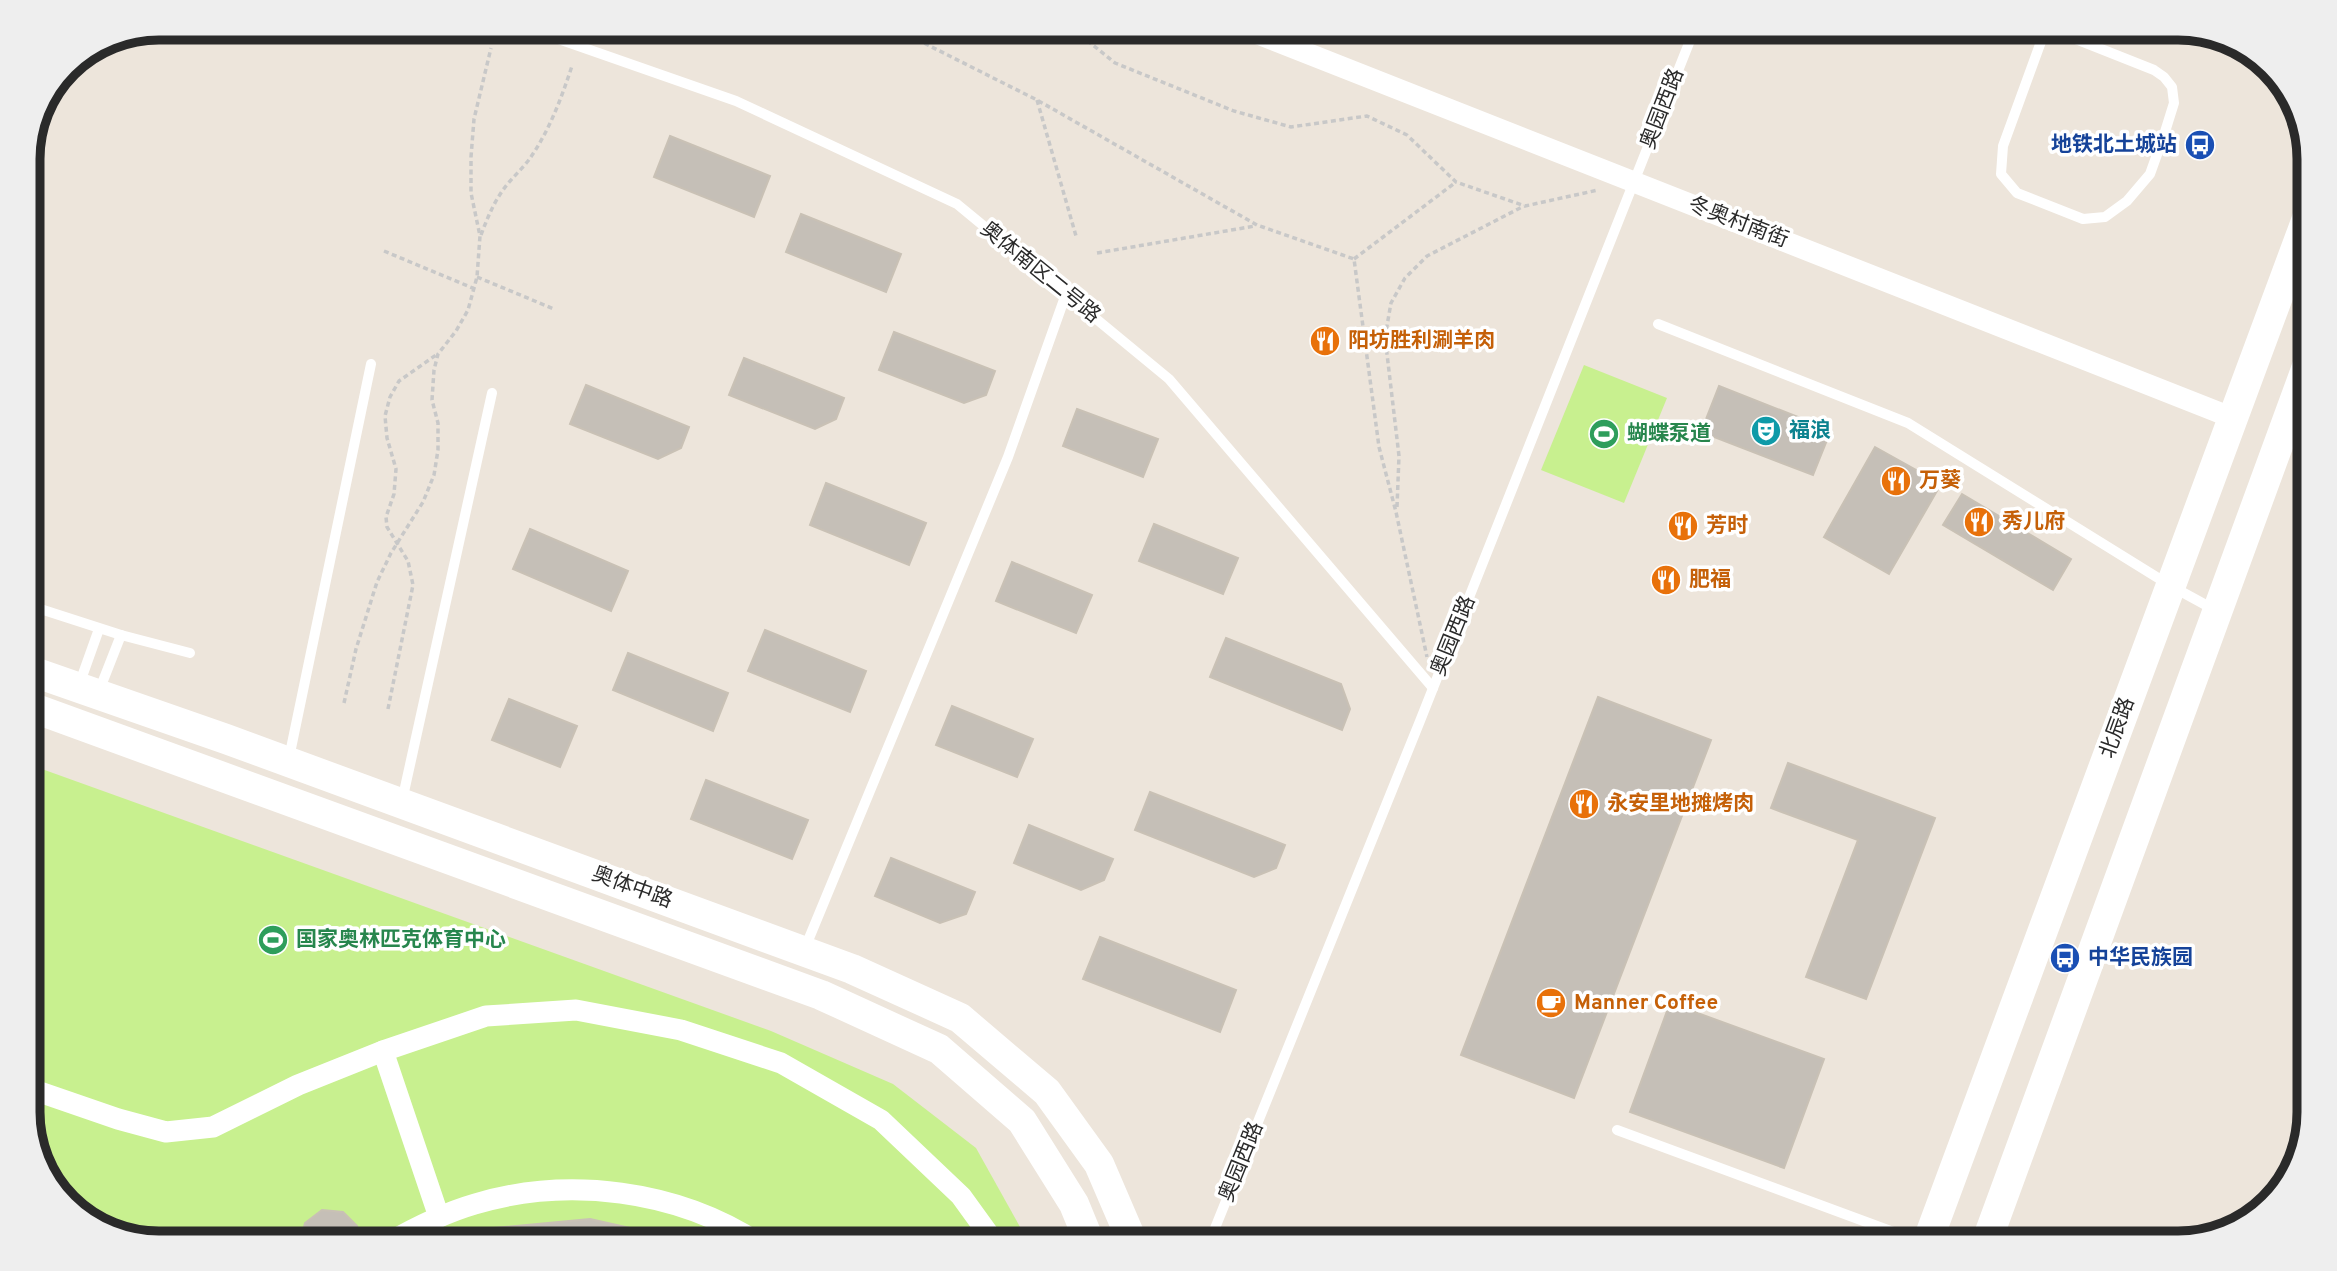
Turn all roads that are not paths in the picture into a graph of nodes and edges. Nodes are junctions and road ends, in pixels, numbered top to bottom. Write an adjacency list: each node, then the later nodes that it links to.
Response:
1 (561, 40): 8 (lane, 奥体南区二号路)
2 (1273, 40): 6 (street, 冬奥村南街)
3 (1690, 40): 6 (lane, 奥园西路)
4 (2043, 40): 5 (lane)
5 (2078, 40)
6 (1635, 182): 13 (street, 冬奥村南街); 21 (lane, 奥园西路)
7 (2296, 248): 13 (main road, 北辰路)
8 (1066, 294): 21 (lane, 奥体南区二号路); 26 (lane)
9 (1658, 324): 14 (lane)
10 (371, 364): 24 (lane)
11 (492, 393): 25 (lane)
12 (2296, 396): 16 (main road)
13 (2233, 418): 14 (main road, 北辰路)
14 (2171, 586): 16 (lane); 38 (main road, 北辰路)
15 (41, 609): 17 (lane)
16 (2217, 611): 39 (main road)
17 (99, 628): 18 (lane); 22 (lane)
18 (121, 635): 19 (lane); 22 (lane)
19 (190, 653)
20 (41, 675): 22 (main road, 奥体中路)
21 (1433, 688): 36 (lane, 奥园西路)
22 (88, 691): 24 (main road, 奥体中路)
23 (41, 711): 34 (main road, 奥体中路)
24 (288, 762): 25 (main road, 奥体中路)
25 (402, 803): 26 (main road, 奥体中路)
26 (804, 951): 35 (main road, 奥体中路)
27 (383, 1051): 28 (street); 30 (street); 33 (street)
28 (41, 1092)
29 (1617, 1130): 37 (lane)
30 (439, 1217): 31 (street); 32 (street)
31 (412, 1231)
32 (735, 1231)
33 (986, 1231)
34 (1085, 1231)
35 (1128, 1231)
36 (1214, 1231)
37 (1892, 1231)
38 (1929, 1231)
39 (1990, 1231)

